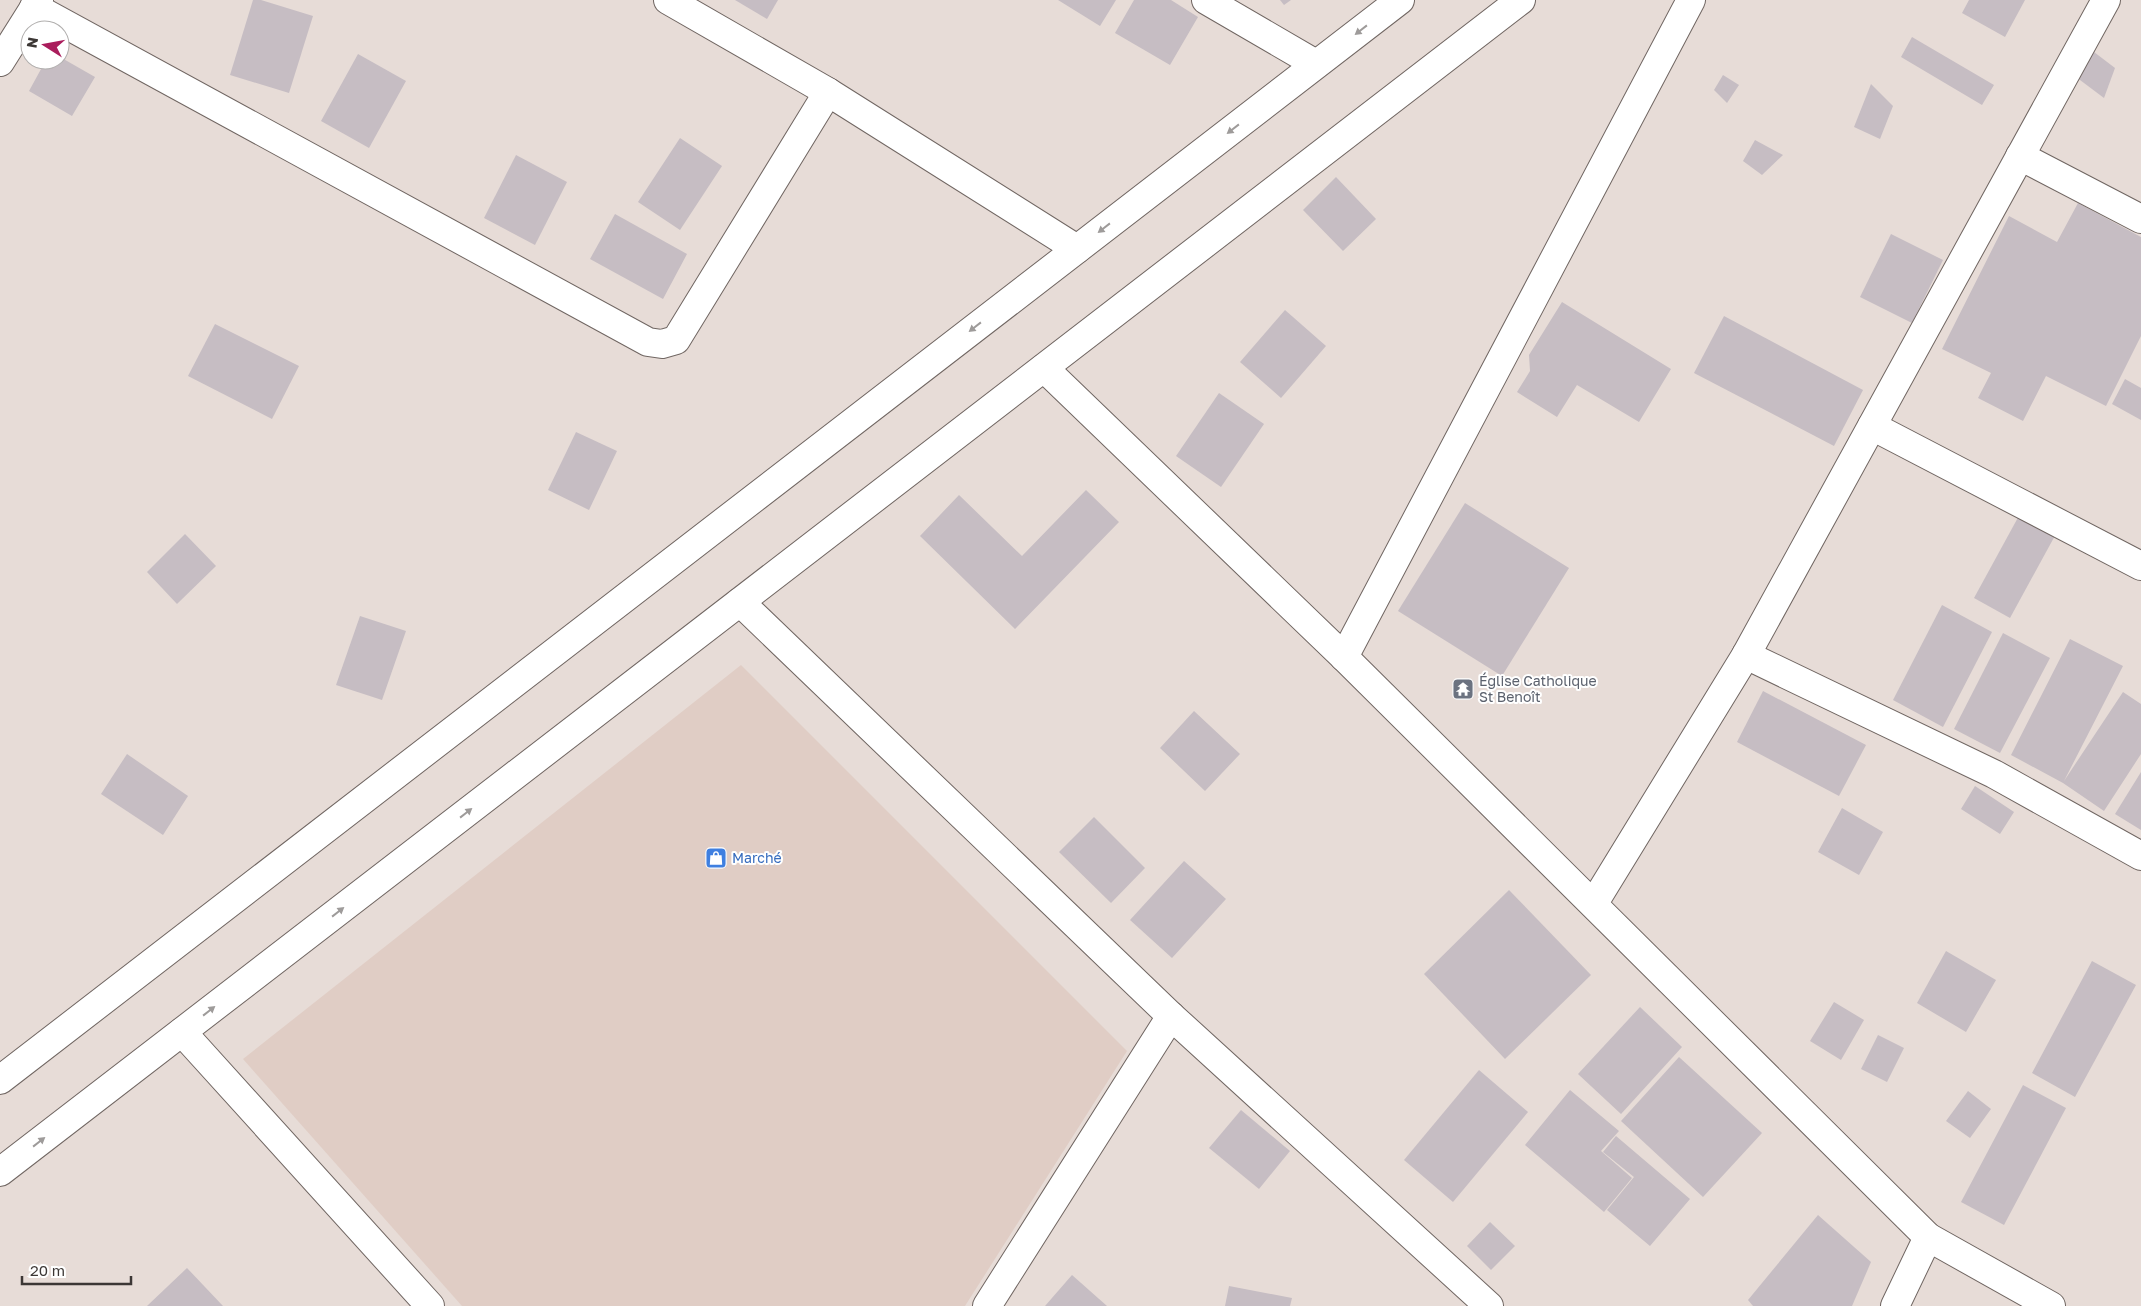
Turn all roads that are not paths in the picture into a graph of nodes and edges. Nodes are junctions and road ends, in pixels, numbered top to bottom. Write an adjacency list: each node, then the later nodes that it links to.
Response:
1 (668, 0): 10 (street)
2 (1206, 0): 9 (street)
3 (1400, 0): 9 (street, one-way to 9)
4 (1521, 0): 14 (street)
5 (1691, 0): 19 (street)
6 (2106, 0): 11 (street)
7 (36, 4): 8 (street); 10 (street)
8 (0, 62)
9 (1316, 64): 13 (street, one-way to 13)
10 (828, 92): 13 (street)
11 (2020, 156): 12 (street); 15 (street)
12 (2141, 219)
13 (1077, 249): 24 (street, one-way to 24)
14 (1044, 368): 17 (street); 19 (street)
15 (1872, 426): 16 (street); 18 (street)
16 (2141, 566)
17 (740, 602): 22 (street); 23 (street, one-way to 17)
18 (1746, 655): 20 (street); 21 (street)
19 (1344, 657): 21 (street)
20 (2141, 856)
21 (1594, 903): 26 (street)
22 (1171, 1016): 28 (street); 29 (street)
23 (182, 1032): 25 (street, one-way to 23); 27 (street)
24 (0, 1080)
25 (0, 1172)
26 (1928, 1237): 30 (street); 31 (street)
27 (430, 1306)
28 (987, 1306)
29 (1489, 1306)
30 (1895, 1306)
31 (2052, 1306)

